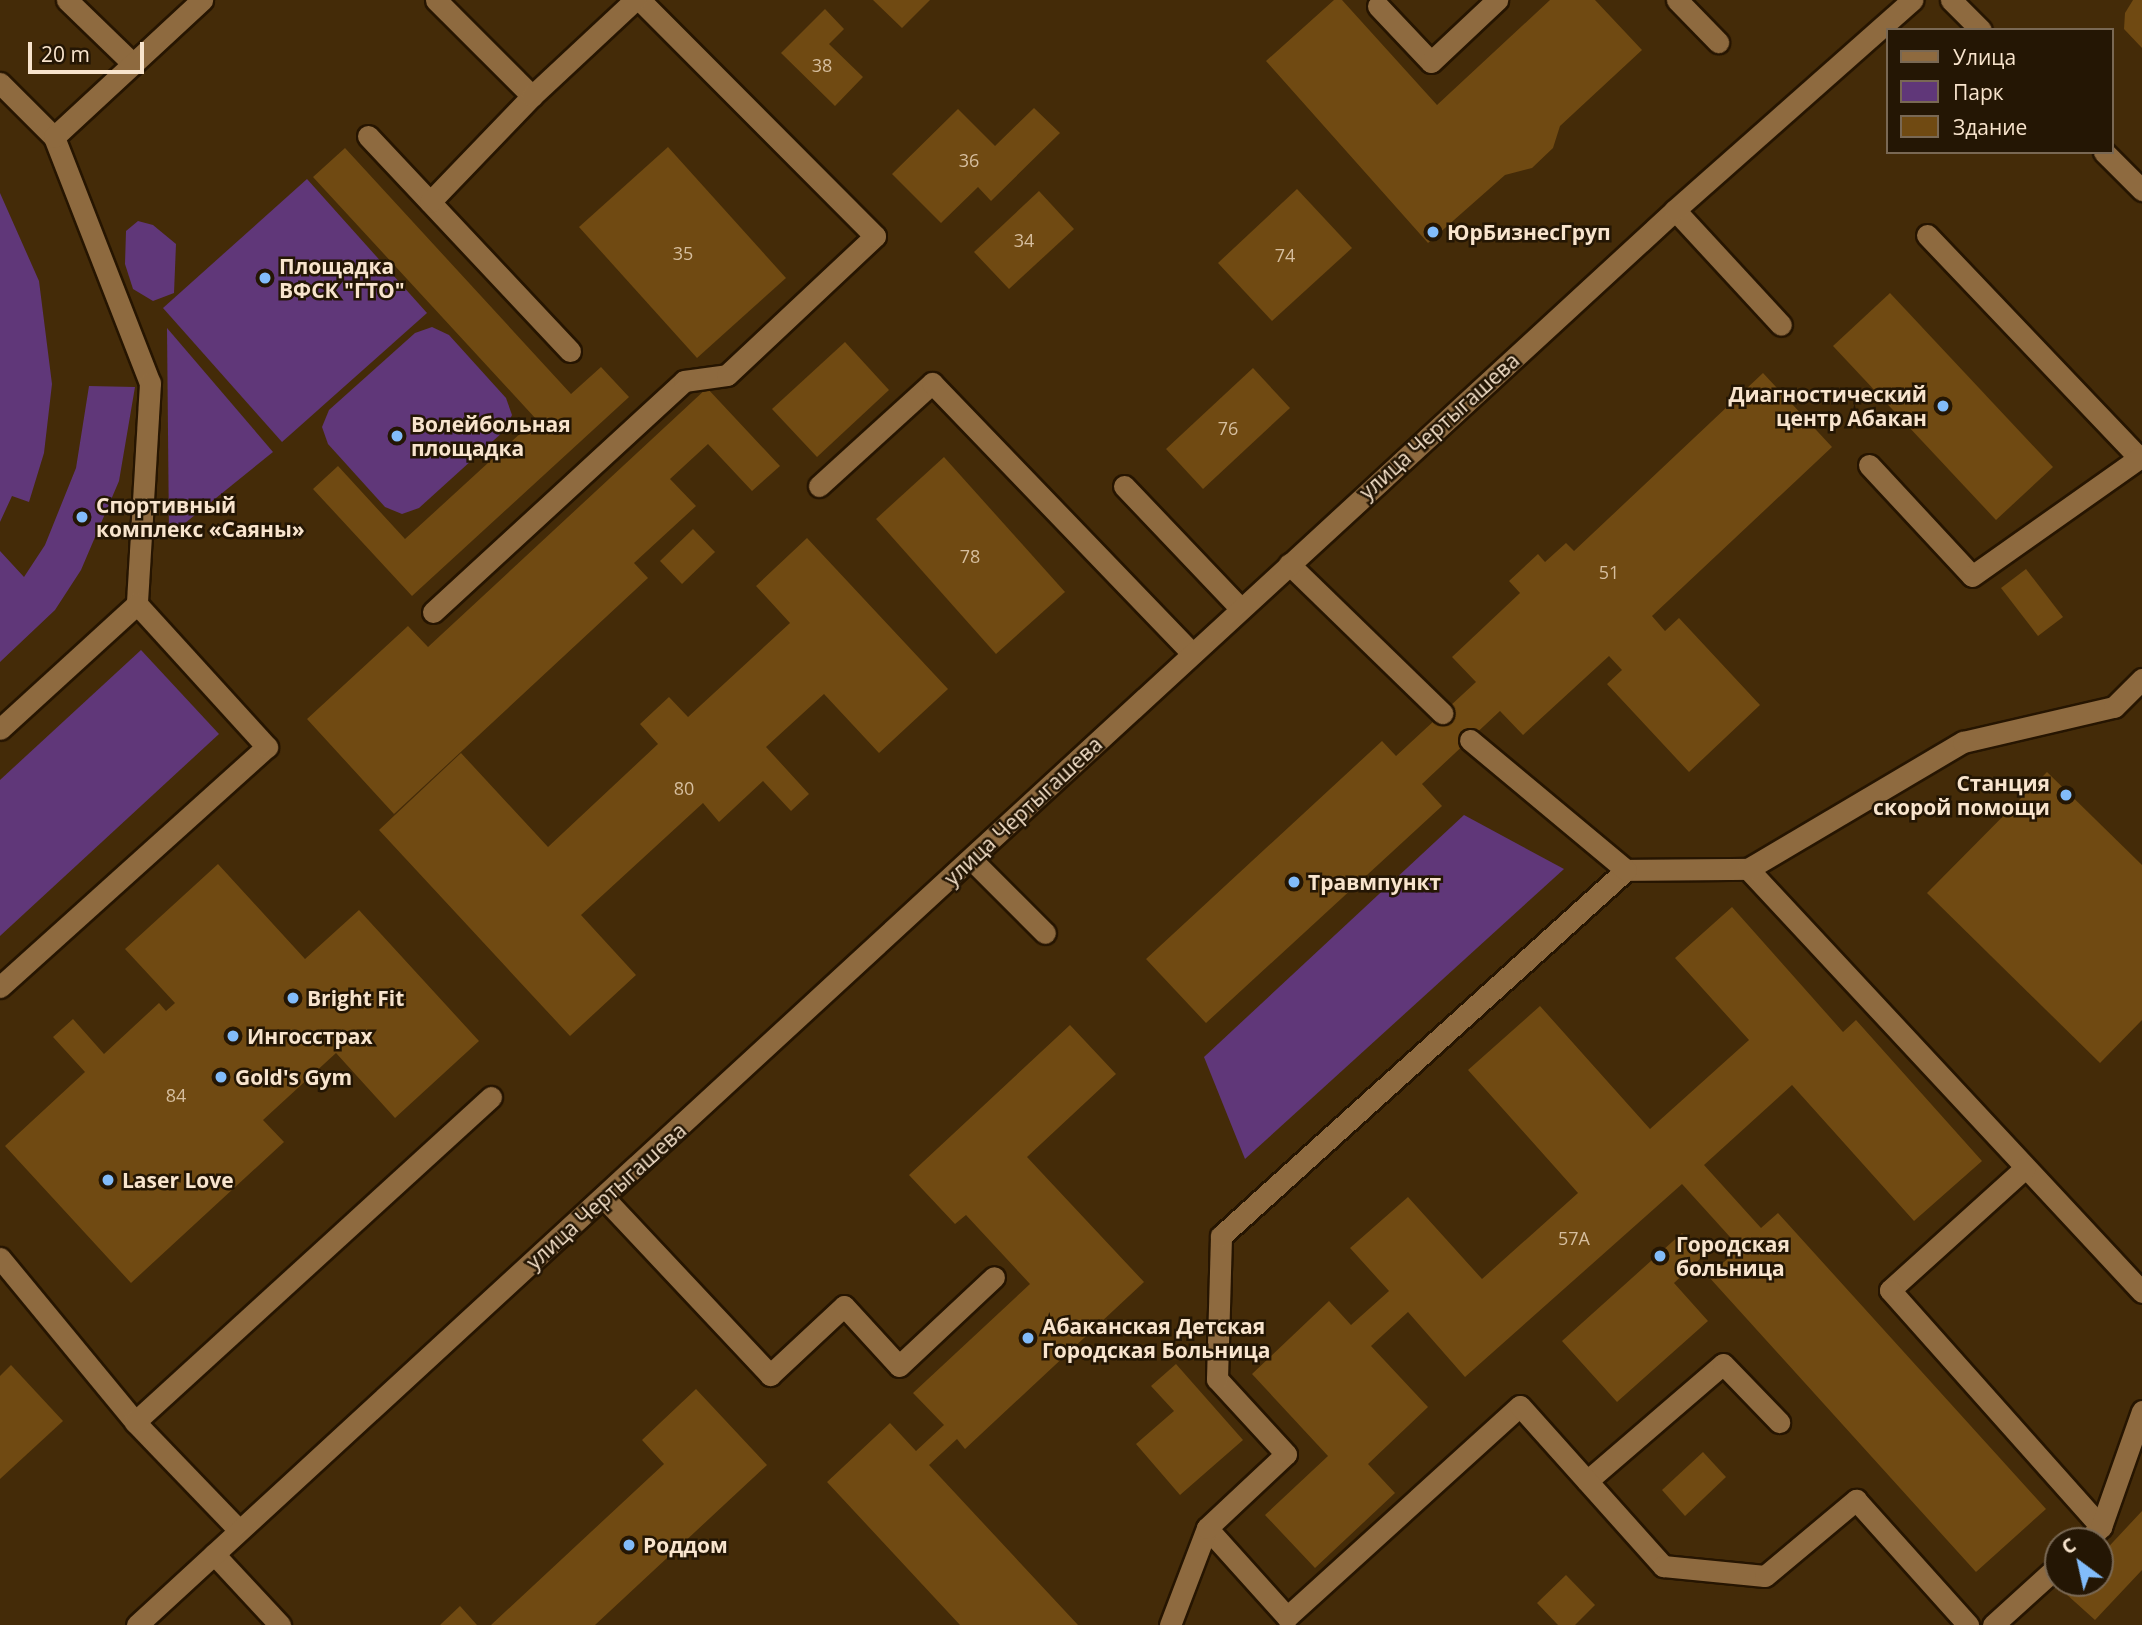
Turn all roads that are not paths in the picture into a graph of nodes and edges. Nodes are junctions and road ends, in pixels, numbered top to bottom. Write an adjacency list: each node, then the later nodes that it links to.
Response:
1 (67, 0): 12 (street)
2 (202, 0): 12 (street)
3 (436, 0): 14 (street)
4 (637, 0): 14 (street); 31 (street)
5 (1497, 0): 9 (street)
6 (1677, 0): 11 (street)
7 (1912, 0): 20 (street, улица Чертыгашева)
8 (1951, 0): 10 (street)
9 (1378, 6)
10 (1979, 28)
11 (1718, 42)
12 (133, 64): 16 (street)
13 (0, 83): 16 (street)
14 (532, 96): 19 (street)
15 (368, 136): 19 (street)
16 (54, 137): 29 (street)
17 (2106, 154): 18 (street)
18 (2142, 190)
19 (430, 202): 23 (street)
20 (1675, 210): 22 (street); 28 (street, улица Чертыгашева)
21 (1927, 235): 24 (street)
22 (1781, 325)
23 (570, 351)
24 (2140, 456): 25 (street)
25 (1869, 465)
26 (819, 486): 32 (street)
27 (1124, 486): 30 (street)
28 (1289, 564): 30 (street, улица Чертыгашева); 34 (street)
29 (137, 604): 35 (street); 41 (street)
30 (1240, 608): 32 (street, улица Чертыгашева)
31 (433, 612)
32 (1192, 653): 37 (street, улица Чертыгашева)
33 (2142, 679): 38 (street)
34 (1442, 713)
35 (0, 729)
36 (1469, 740): 39 (street)
37 (972, 860): 40 (street); 44 (street, улица Чертыгашева)
38 (1748, 869): 39 (street); 43 (street)
39 (1626, 870): 54 (street)
40 (1045, 933)
41 (0, 987)
42 (491, 1097): 49 (street)
43 (2025, 1168): 47 (street); 52 (street)
44 (604, 1198): 46 (street); 55 (street, улица Чертыгашева)
45 (3, 1267): 49 (street)
46 (994, 1277)
47 (2142, 1292)
48 (2142, 1411): 53 (street)
49 (135, 1422): 55 (street)
50 (1779, 1423): 51 (street)
51 (1587, 1481): 58 (street); 62 (street)
52 (2087, 1527)
53 (2096, 1527)
54 (1207, 1528): 58 (street); 61 (street)
55 (238, 1530): 56 (street, улица Чертыгашева)
56 (214, 1554): 59 (street, улица Чертыгашева); 60 (street)
57 (2044, 1579): 63 (street)
58 (1280, 1621)
59 (137, 1625)
60 (280, 1625)
61 (1170, 1625)
62 (1969, 1625)
63 (1993, 1625)

